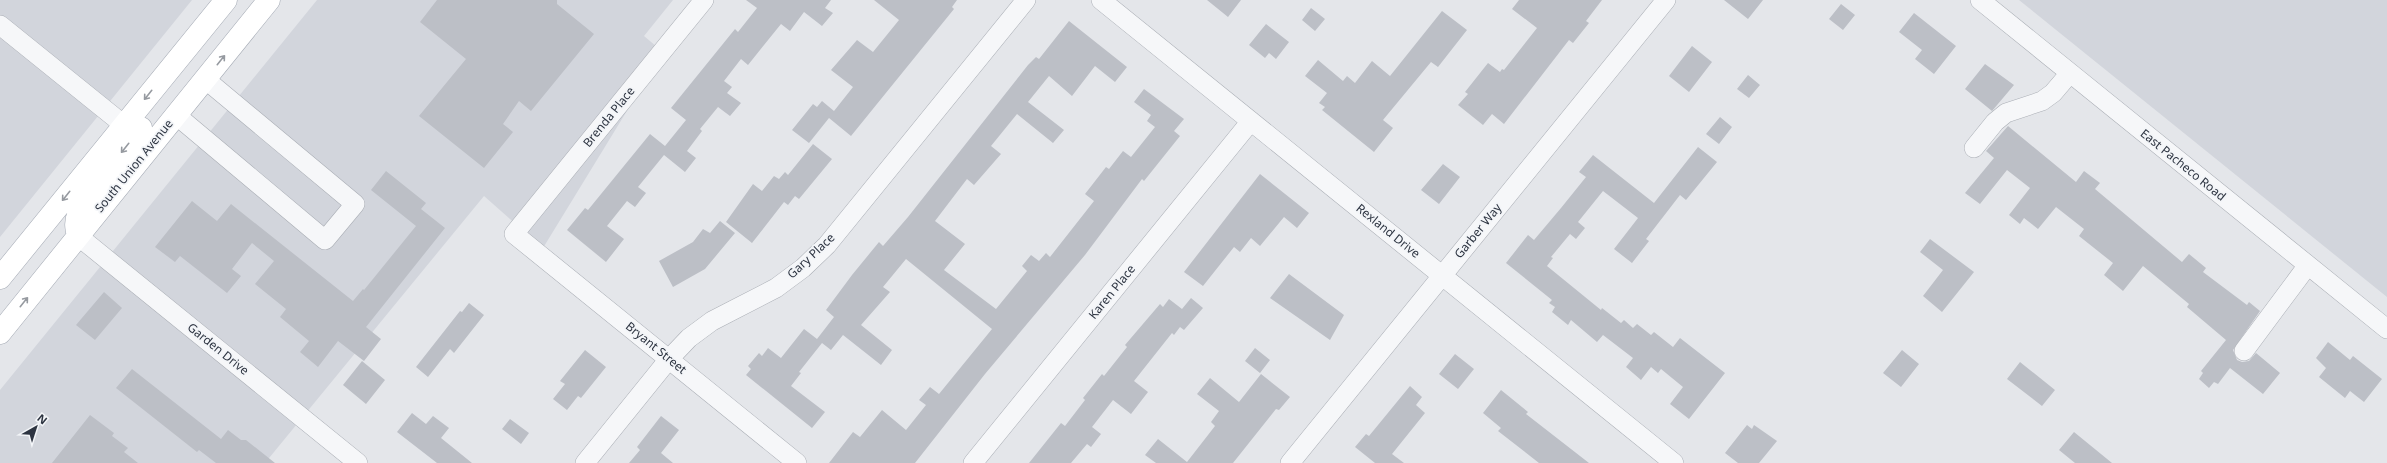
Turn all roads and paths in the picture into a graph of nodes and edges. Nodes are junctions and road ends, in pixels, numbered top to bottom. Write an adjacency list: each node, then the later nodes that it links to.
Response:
1 (226, 0): 9 (main road)
2 (269, 0): 11 (main road, South Union Avenue, one-way to 2)
3 (704, 0): 16 (street, Brenda Place)
4 (1026, 0): 24 (street, Gary Place)
5 (1101, 0): 13 (street, Rexland Drive)
6 (1666, 0): 19 (street, Garber Way)
7 (1980, 0): 10 (street, East Pacheco Road)
8 (0, 25): 14 (street)
9 (190, 45): 14 (main road, one-way to 14); 17 (main road, one-way to 17)
10 (2070, 73): 15 (street); 18 (street, East Pacheco Road)
11 (205, 78): 12 (main road, South Union Avenue); 12 (street)
12 (176, 115): 17 (main road, South Union Avenue)
13 (1251, 121): 19 (street, Rexland Drive); 29 (street, Karen Place)
14 (124, 126): 20 (main road, one-way to 20)
15 (1974, 148)
16 (514, 234): 24 (street, Bryant Street)
17 (78, 236): 22 (main road, South Union Avenue, one-way to 17); 26 (street, Garden Drive)
18 (2308, 265): 21 (street, East Pacheco Road); 23 (street)
19 (1442, 276): 25 (street, Rexland Drive); 30 (street, Garber Way)
20 (0, 278)
21 (2387, 329)
22 (0, 333)
23 (2244, 351)
24 (669, 359): 27 (street, Gary Place); 28 (street, Bryant Street)
25 (1671, 462)
26 (358, 463)
27 (585, 463)
28 (797, 463)
29 (973, 463)
30 (1290, 463)

